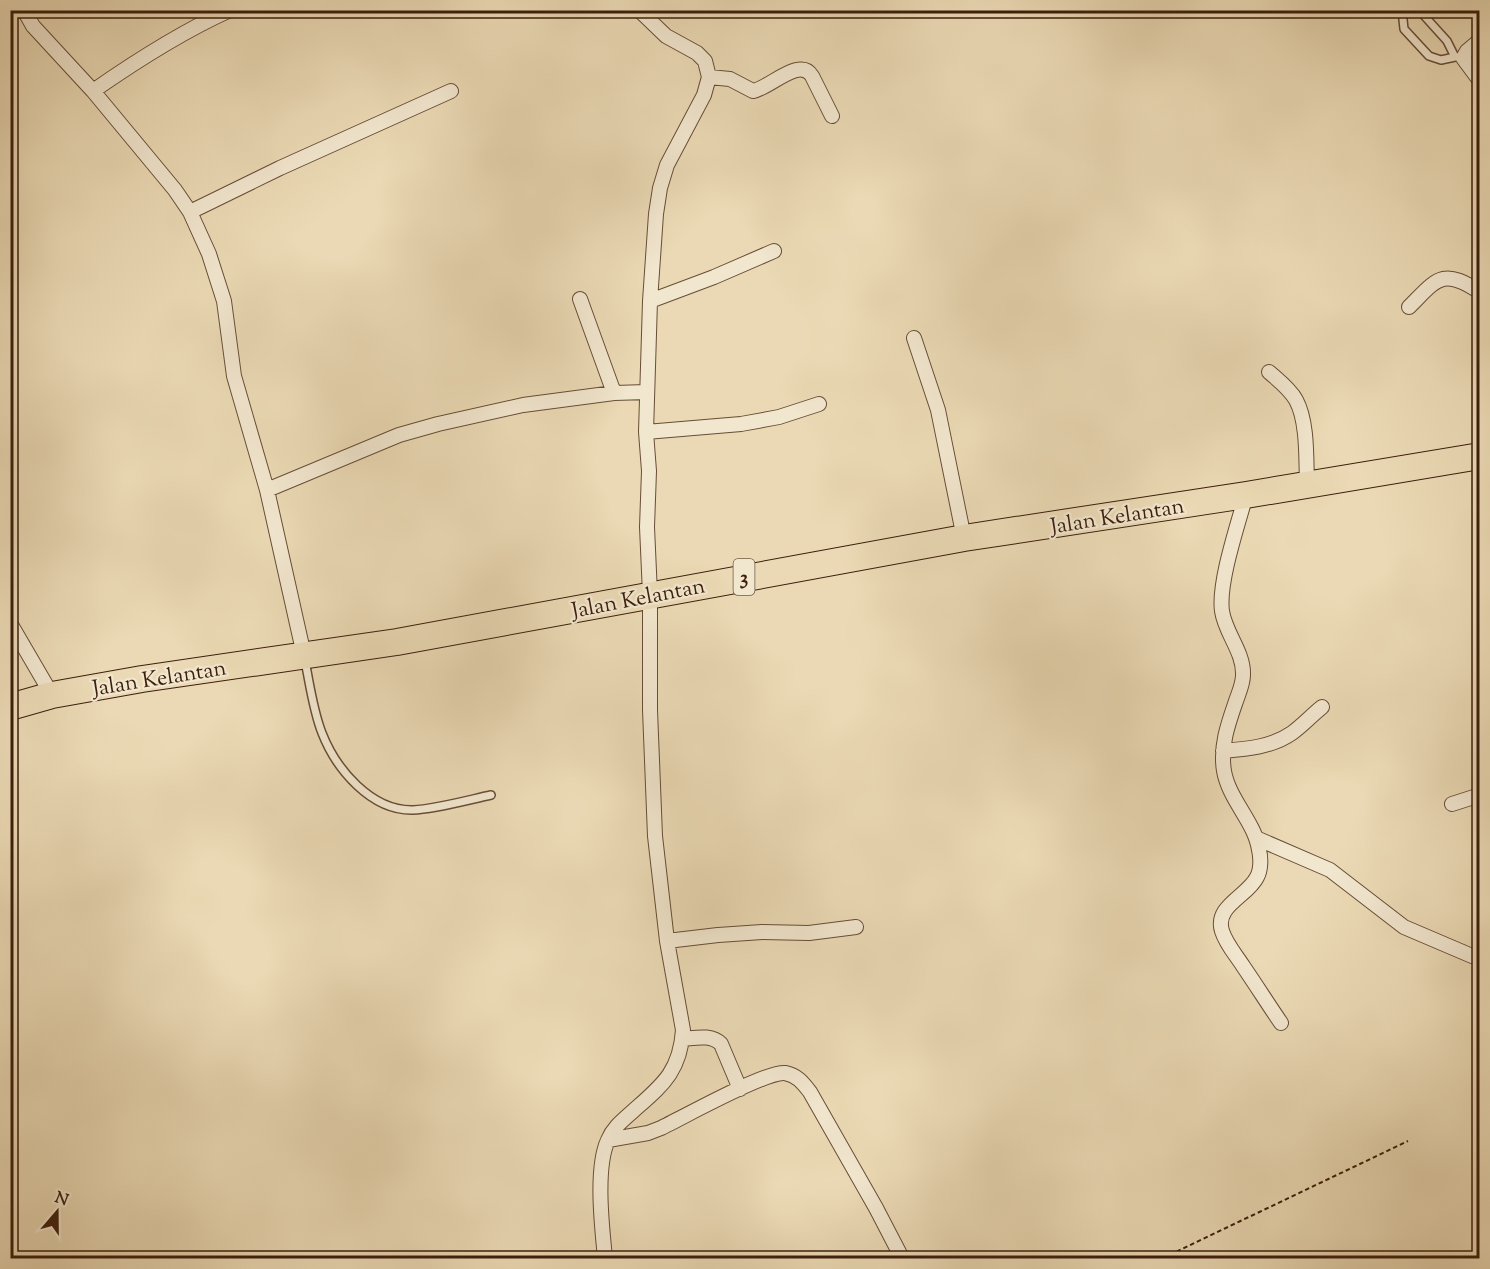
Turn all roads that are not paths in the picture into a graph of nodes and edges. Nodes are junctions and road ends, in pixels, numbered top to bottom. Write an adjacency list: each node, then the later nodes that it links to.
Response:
1 (24, 10): 10 (street)
2 (230, 10): 10 (street)
3 (639, 10): 8 (street)
4 (1402, 10): 7 (lane)
5 (1419, 10): 7 (lane)
6 (1479, 40): 7 (street)
7 (1459, 57): 9 (street)
8 (709, 77): 12 (street); 17 (street)
9 (1479, 81)
10 (93, 91): 13 (street)
11 (451, 91): 13 (street)
12 (832, 116)
13 (190, 212): 27 (street)
14 (774, 251): 17 (street)
15 (1479, 292): 18 (street)
16 (580, 299): 22 (street)
17 (650, 301): 21 (street)
18 (1409, 307)
19 (914, 338): 29 (street)
20 (1269, 372): 26 (street)
21 (647, 392): 22 (street); 24 (street)
22 (614, 393): 27 (street)
23 (819, 404): 24 (street)
24 (646, 432): 30 (street)
25 (1479, 456): 26 (highway, Jalan Kelantan / 3)
26 (1307, 485): 28 (highway, Jalan Kelantan / 3)
27 (267, 490): 32 (street)
28 (1246, 495): 29 (highway, Jalan Kelantan / 3); 36 (street)
29 (964, 538): 30 (highway, Jalan Kelantan / 3)
30 (650, 594): 32 (highway, Jalan Kelantan / 3); 42 (street)
31 (10, 622): 33 (street)
32 (304, 656): 33 (highway, Jalan Kelantan / 3); 37 (lane)
33 (52, 695): 34 (highway, Jalan Kelantan / 3)
34 (10, 707)
35 (1322, 707): 36 (street)
36 (1223, 752): 40 (street)
37 (490, 795)
38 (1479, 795): 39 (street)
39 (1452, 804)
40 (1256, 838): 43 (street); 44 (street)
41 (856, 927): 42 (street)
42 (667, 941): 45 (street)
43 (1472, 956)
44 (1281, 1023)
45 (682, 1039): 46 (street); 47 (street)
46 (740, 1089): 47 (street); 49 (street)
47 (608, 1140): 48 (street)
48 (605, 1258)
49 (902, 1258)

